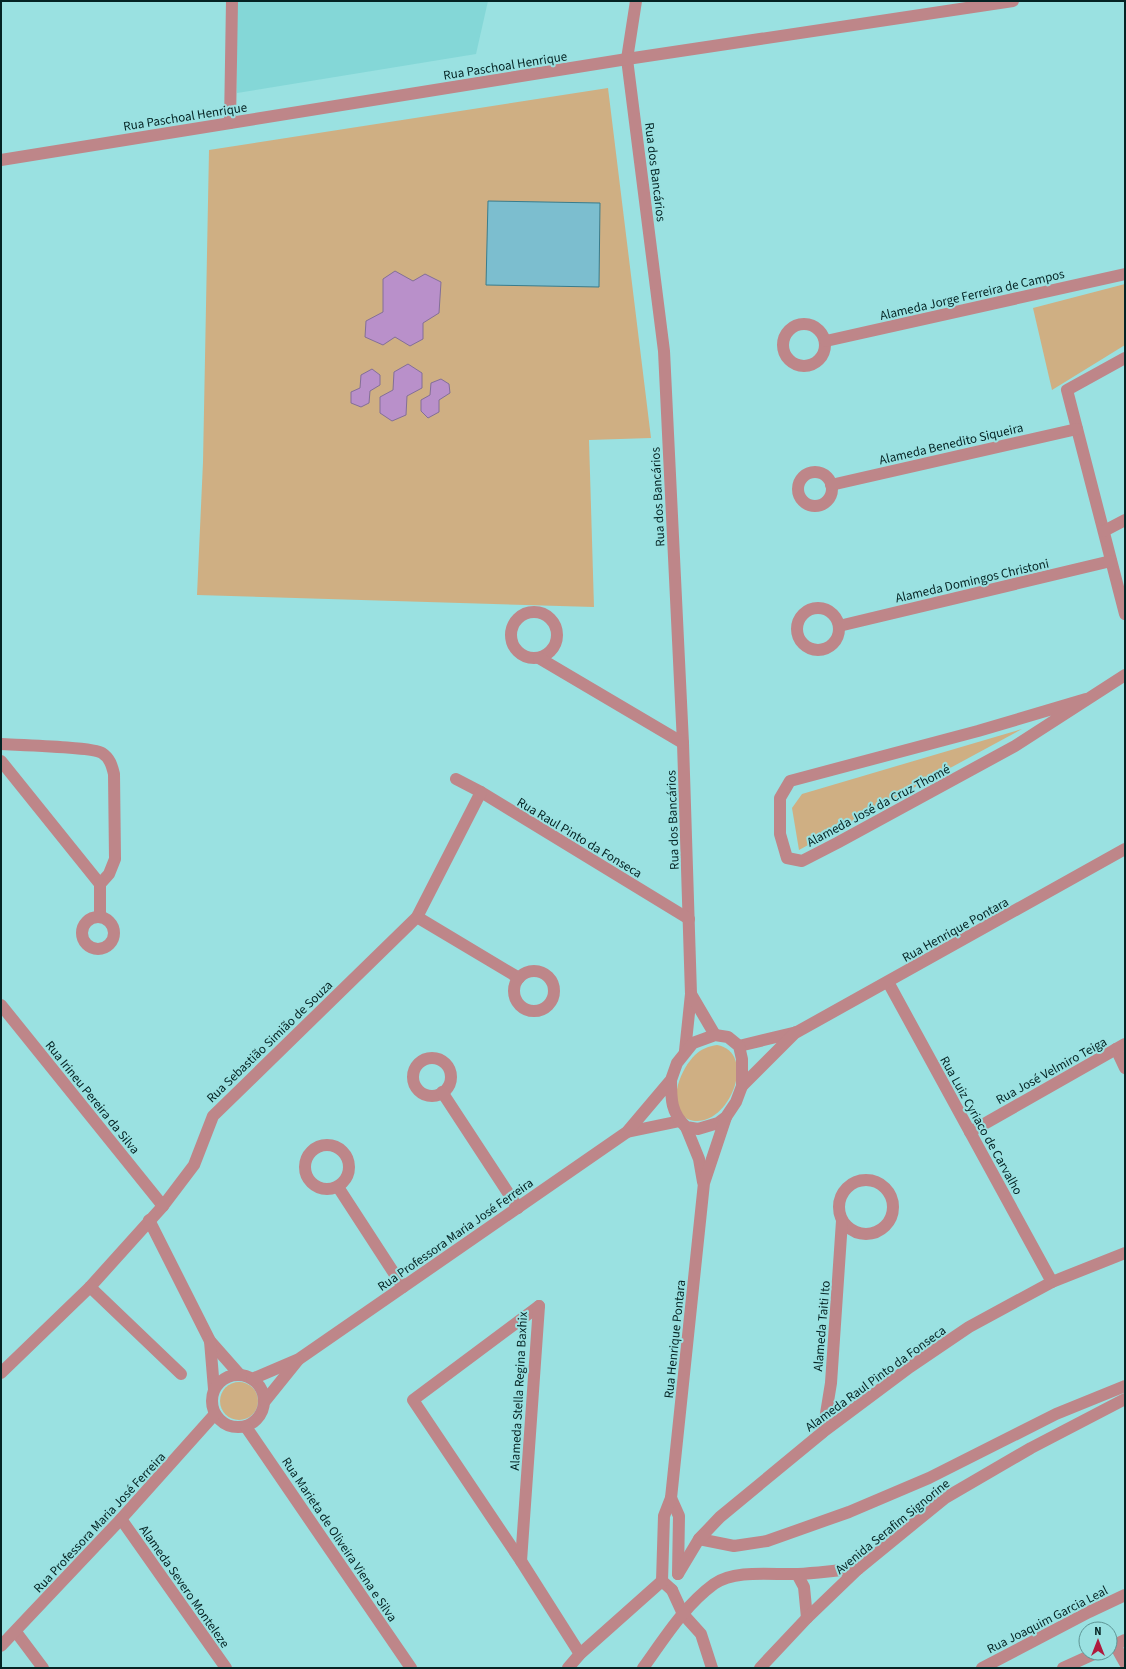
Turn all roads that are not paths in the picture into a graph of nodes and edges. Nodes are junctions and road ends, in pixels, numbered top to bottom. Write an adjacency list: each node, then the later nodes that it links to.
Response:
1 (232, 1): 5 (street)
2 (636, 1): 4 (street, Rua dos Bancários)
3 (1013, 1): 4 (street, Rua Paschoal Henrique)
4 (628, 60): 5 (street, Rua Paschoal Henrique); 20 (street, Rua dos Bancários)
5 (230, 123): 6 (street, Rua Paschoal Henrique)
6 (1, 160)
7 (1125, 274): 8 (street, Alameda Jorge Ferreira de Campos)
8 (826, 341)
9 (1125, 358): 10 (street)
10 (1077, 429): 11 (street, Alameda Benedito Siqueira); 13 (street)
11 (831, 485)
12 (1125, 520): 13 (street)
13 (1104, 531): 14 (street)
14 (1111, 561): 15 (street); 16 (street, Alameda Domingos Christoni)
15 (1125, 614)
16 (839, 626)
17 (539, 658): 20 (street)
18 (1125, 675): 19 (street, Alameda José da Cruz Thomé)
19 (1086, 699): 19 (street, Alameda José da Cruz Thomé)
20 (683, 743): 29 (street, Rua dos Bancários)
21 (1, 744): 26 (street)
22 (1, 761): 26 (street)
23 (456, 780): 24 (street, Rua Raul Pinto da Fonseca)
24 (480, 792): 28 (street, Rua Sebastião Simião de Souza); 29 (street, Rua Raul Pinto da Fonseca)
25 (1125, 849): 31 (street, Rua Henrique Pontara)
26 (100, 884): 27 (street)
27 (100, 917)
28 (417, 917): 30 (street); 49 (street, Rua Sebastião Simião de Souza)
29 (689, 919): 32 (street, Rua dos Bancários)
30 (519, 978)
31 (888, 982): 34 (street, Rua Henrique Pontara); 46 (street, Rua Luiz Cyriaco de Carvalho)
32 (691, 994): 35 (street, Rua dos Bancários); 38 (street, Rua dos Bancários)
33 (1, 1005): 49 (street, Rua Irineu Pereira da Silva)
34 (797, 1032): 36 (street, Rua Henrique Pontara); 41 (street, Rua Henrique Pontara)
35 (714, 1035): 36 (street); 38 (street)
36 (739, 1046): 41 (street)
37 (1120, 1047): 39 (street); 46 (street, Rua José Velmiro Teiga)
38 (685, 1051): 40 (street)
39 (1125, 1068)
40 (671, 1080): 44 (street); 45 (street, Rua Professora Maria José Ferreira)
41 (742, 1086): 43 (street)
42 (442, 1092): 50 (street)
43 (726, 1117): 44 (street); 47 (street, Rua Henrique Pontara)
44 (683, 1124): 45 (street, Rua Professora Maria José Ferreira); 47 (street, Rua Henrique Pontara)
45 (628, 1132): 50 (street, Rua Professora Maria José Ferreira)
46 (970, 1132): 54 (street, Rua Luiz Cyriaco de Carvalho)
47 (704, 1183): 70 (street, Rua Henrique Pontara)
48 (338, 1187): 56 (street)
49 (162, 1206): 51 (street, Rua Sebastião Simião de Souza)
50 (518, 1208): 56 (street, Rua Professora Maria José Ferreira)
51 (149, 1220): 55 (street, Rua Sebastião Simião de Souza); 57 (street)
52 (842, 1221): 52 (street, Alameda Taiti Ito); 69 (street, Alameda Taiti Ito)
53 (1125, 1253): 54 (street, Alameda Raul Pinto da Fonseca)
54 (1052, 1282): 69 (street, Alameda Raul Pinto da Fonseca)
55 (90, 1287): 59 (street, Rua Sebastião Simião de Souza); 60 (street)
56 (403, 1287): 58 (street, Rua Professora Maria José Ferreira)
57 (210, 1341): 61 (street); 64 (street)
58 (298, 1359): 62 (street, Rua Professora Maria José Ferreira); 66 (street, Rua Professora Maria José Ferreira)
59 (1, 1373)
60 (181, 1374)
61 (240, 1375): 62 (street); 64 (street)
62 (252, 1379): 66 (street)
63 (1125, 1386): 72 (street)
64 (214, 1389): 67 (street)
65 (1125, 1399): 74 (street, Avenida Serafim Signorine)
66 (265, 1401): 68 (street)
67 (215, 1414): 68 (street); 71 (street, Rua Professora Maria José Ferreira)
68 (246, 1427): 90 (street, Rua Marieta de Oliveira Viena e Silva)
69 (823, 1432): 72 (street, Alameda Raul Pinto da Fonseca)
70 (671, 1498): 75 (street, Rua Henrique Pontara); 77 (street, Rua Henrique Pontara)
71 (121, 1519): 82 (street, Rua Professora Maria José Ferreira); 89 (street, Alameda Severo Monteleze)
72 (699, 1539): 75 (street, Alameda Raul Pinto da Fonseca)
73 (521, 1561): 73 (street, Alameda Stella Regina Baxhix); 85 (street, Alameda Stella Regina Baxhix)
74 (858, 1568): 76 (street); 81 (street, Avenida Serafim Signorine)
75 (678, 1574): 78 (street, Rua Henrique Pontara)
76 (797, 1574): 80 (street); 81 (street)
77 (662, 1581): 78 (street); 85 (street)
78 (672, 1590): 80 (street)
79 (1125, 1595): 95 (street, Rua Joaquim Garcia Leal)
80 (683, 1614): 92 (street); 93 (street)
81 (807, 1618): 94 (street, Avenida Serafim Signorine)
82 (16, 1632): 83 (street, Rua Professora Maria José Ferreira); 88 (street)
83 (1, 1646)
84 (1118, 1646): 87 (street)
85 (580, 1654): 91 (street)
86 (1078, 1661): 96 (street)
87 (1125, 1663)
88 (43, 1668)
89 (226, 1668)
90 (411, 1668)
91 (568, 1668)
92 (643, 1668)
93 (712, 1668)
94 (760, 1668)
95 (982, 1668)
96 (1062, 1668)

